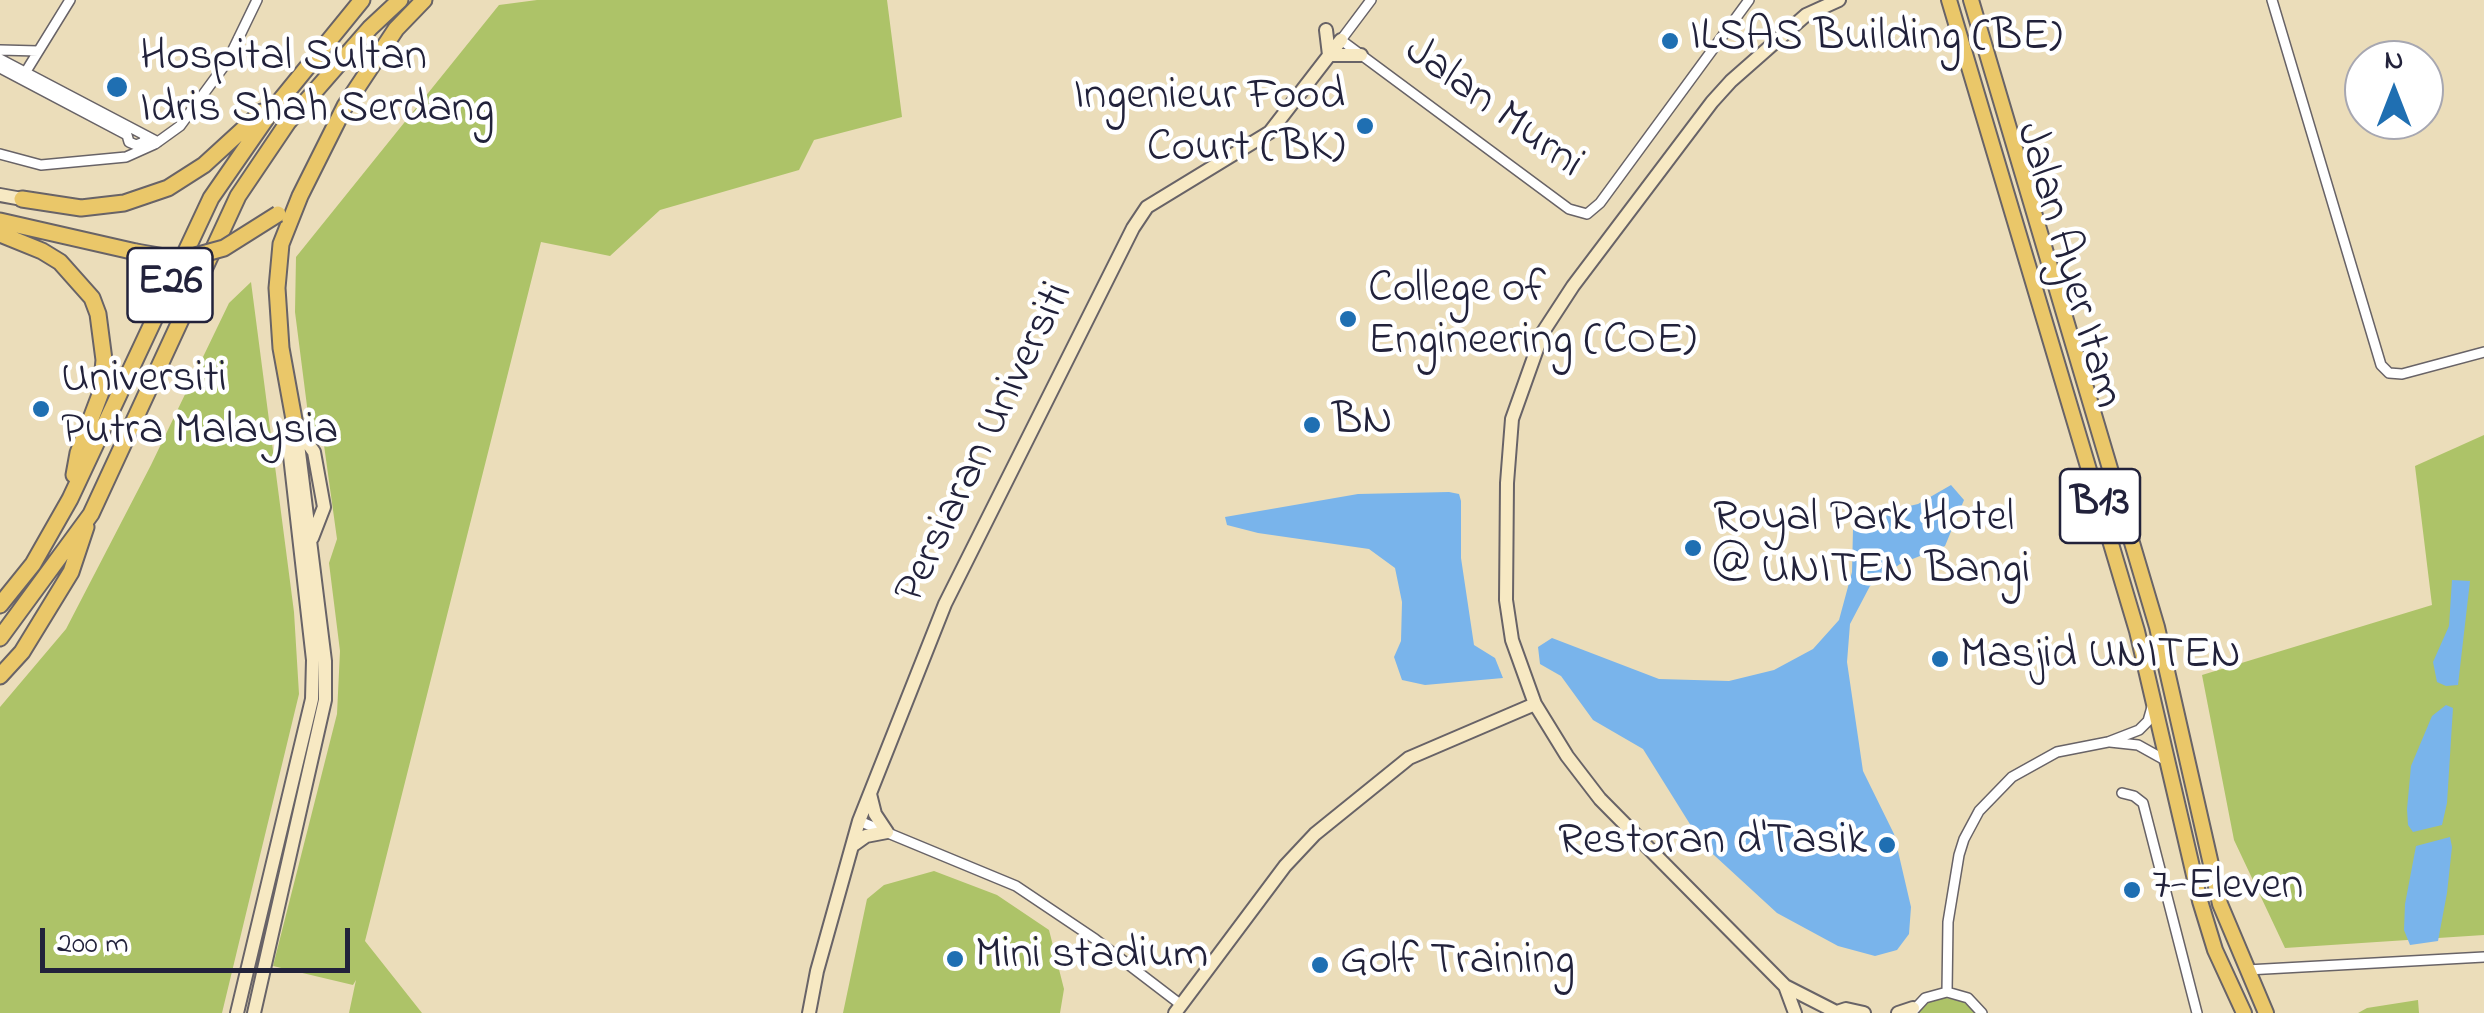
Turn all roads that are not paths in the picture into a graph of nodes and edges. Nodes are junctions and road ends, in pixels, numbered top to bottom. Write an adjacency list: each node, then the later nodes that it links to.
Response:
1 (70, 0): 15 (street)
2 (257, 0): 23 (street)
3 (362, 0): 21 (highway, E26)
4 (400, 0): 33 (highway, E26)
5 (424, 0): 26 (highway)
6 (1370, 0): 13 (street, Persiaran Universiti)
7 (1750, 0): 16 (street, Jalan Murni)
8 (1839, 0): 37 (street)
9 (1950, 0): 38 (main road, Jalan Ayer Itam / B13)
10 (1972, 0): 47 (main road, Jalan Ayer Itam / B13)
11 (2272, 0): 30 (street)
12 (1326, 30): 17 (street)
13 (1341, 40): 16 (street, Jalan Murni); 17 (street, Persiaran Universiti)
14 (0, 50): 15 (street)
15 (38, 51): 20 (street)
16 (1361, 54): 17 (street)
17 (1329, 55): 42 (street, Persiaran Universiti)
18 (0, 59): 20 (street)
19 (0, 68): 22 (street)
20 (25, 73): 22 (street)
21 (293, 84): 27 (highway); 32 (highway, E26)
22 (145, 136): 23 (street)
23 (158, 142): 24 (street)
24 (0, 154)
25 (0, 194): 27 (street)
26 (300, 196): 28 (highway, bridge); 31 (highway)
27 (22, 199)
28 (0, 221)
29 (0, 234): 32 (highway)
30 (2484, 352)
31 (297, 436): 53 (street); 54 (street)
32 (70, 499): 34 (highway, E26)
33 (91, 514): 35 (highway, E26); 36 (highway)
34 (0, 605)
35 (0, 638)
36 (0, 676)
37 (1534, 704): 48 (street); 50 (street)
38 (2152, 704): 39 (street); 40 (main road, Jalan Ayer Itam / B13)
39 (2108, 742): 40 (street); 49 (street)
40 (2167, 762): 61 (main road, Jalan Ayer Itam / B13)
41 (2122, 793): 60 (street)
42 (870, 794): 43 (street, Persiaran Universiti); 44 (street)
43 (859, 821): 44 (street); 45 (street, Persiaran Universiti)
44 (887, 832): 45 (street); 50 (street)
45 (852, 846): 55 (street, Persiaran Universiti)
46 (2484, 957): 47 (street)
47 (2247, 970): 62 (main road, Jalan Ayer Itam / B13)
48 (1784, 986): 52 (street); 56 (street)
49 (1947, 992): 51 (street); 59 (street)
50 (1177, 1008)
51 (1912, 1010): 58 (street)
52 (1841, 1012): 57 (street)
53 (237, 1013)
54 (254, 1013)
55 (809, 1013)
56 (1795, 1013)
57 (1864, 1013)
58 (1898, 1013)
59 (1982, 1013)
60 (2197, 1013)
61 (2244, 1013)
62 (2266, 1013)

